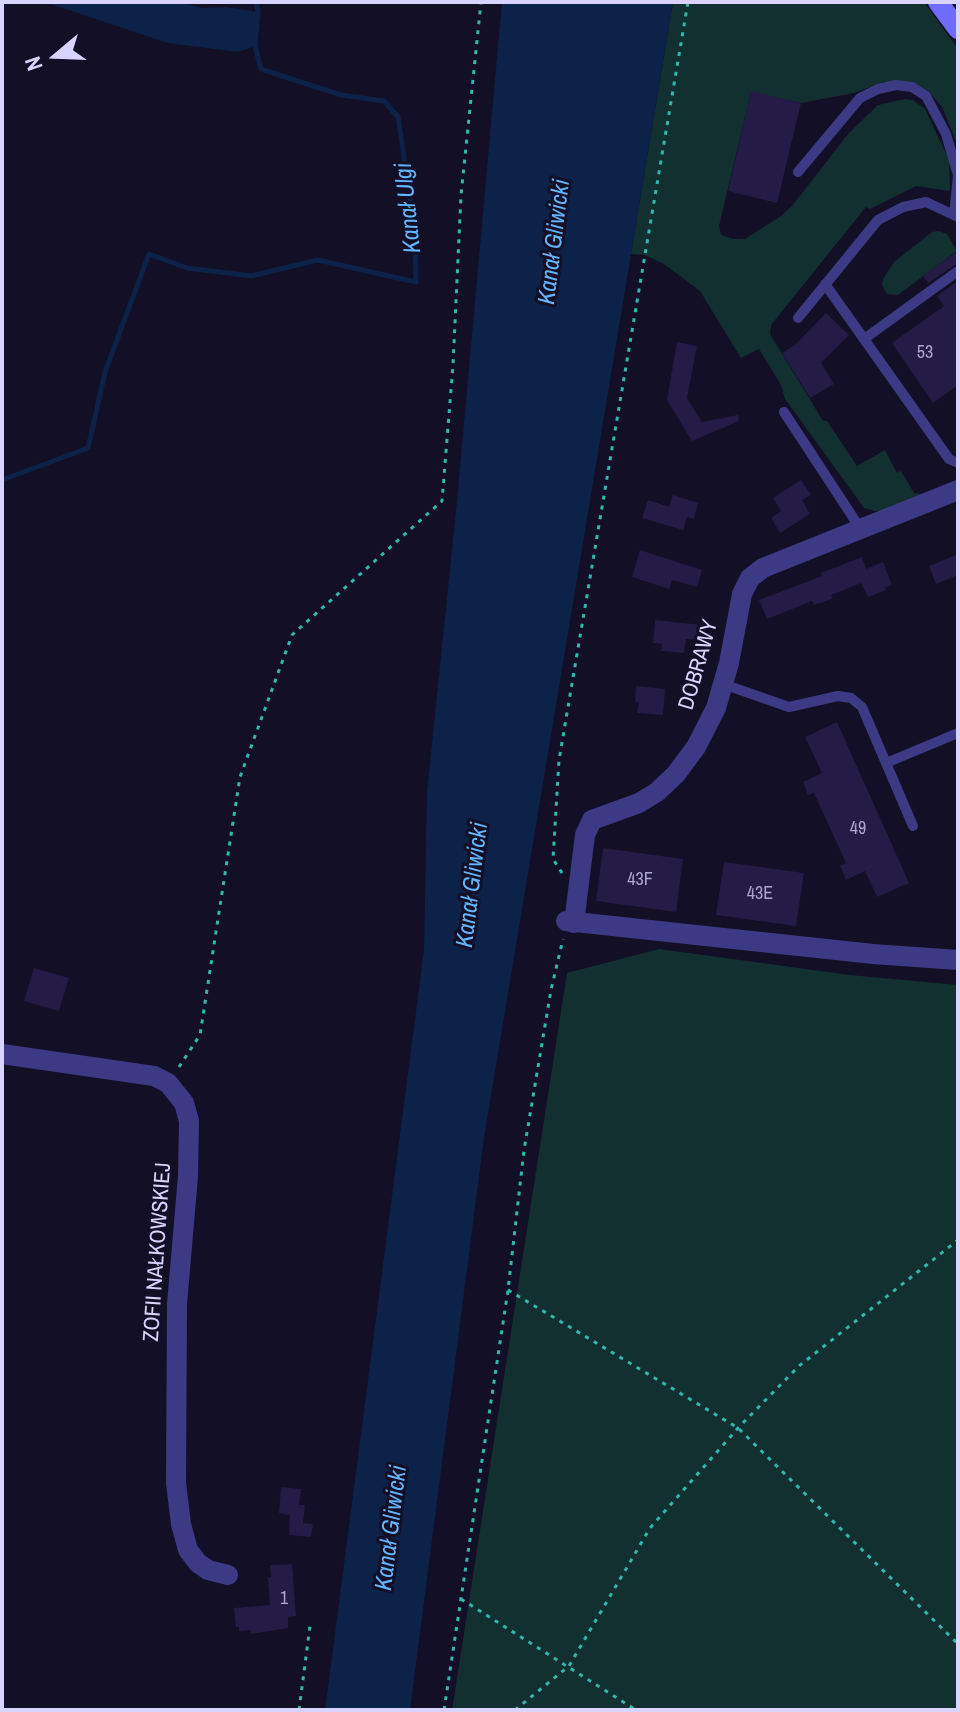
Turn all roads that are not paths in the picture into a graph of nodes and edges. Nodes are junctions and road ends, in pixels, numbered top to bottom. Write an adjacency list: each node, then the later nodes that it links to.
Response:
1 (938, 2): 2 (main road)
2 (958, 29)
3 (798, 172): 4 (lane)
4 (956, 216): 6 (lane)
5 (954, 274): 7 (lane); 9 (lane)
6 (825, 284): 8 (lane); 9 (lane)
7 (958, 289)
8 (798, 318)
9 (864, 339): 11 (lane)
10 (784, 412): 13 (lane)
11 (958, 463)
12 (958, 490): 13 (street)
13 (860, 528): 14 (street, DOBRAWY)
14 (723, 684): 16 (lane); 18 (street, DOBRAWY)
15 (958, 733): 16 (lane)
16 (886, 763): 17 (lane)
17 (913, 826)
18 (958, 960)
19 (2, 1054): 20 (street, ZOFII NAŁKOWSKIEJ)
20 (228, 1575)

